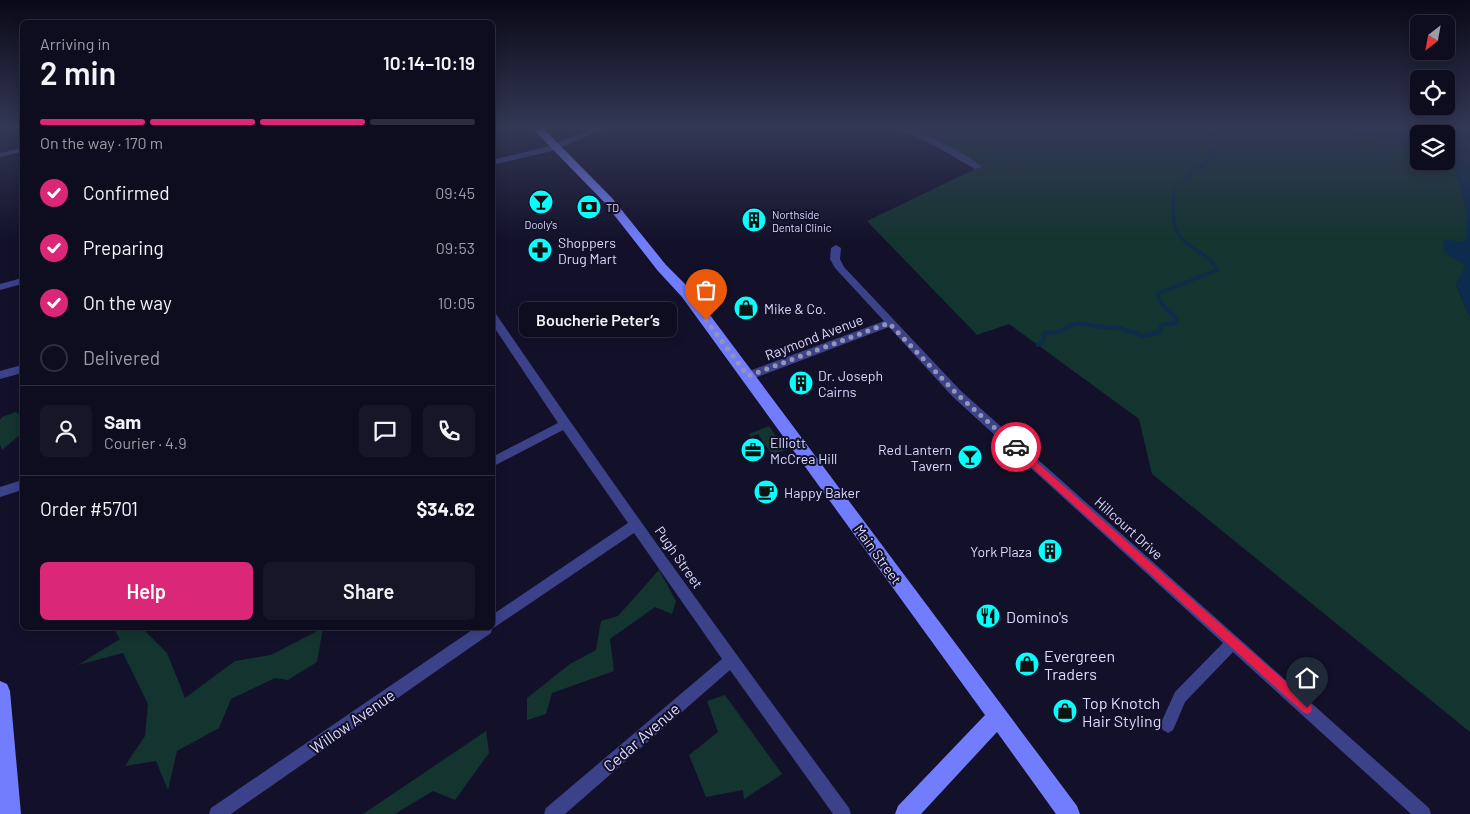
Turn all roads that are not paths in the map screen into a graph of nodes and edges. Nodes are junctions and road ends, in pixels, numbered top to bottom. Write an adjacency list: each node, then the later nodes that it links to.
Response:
1 (581, 165): 11 (main road, Main Street)
2 (975, 165): 3 (street)
3 (978, 167)
4 (836, 248): 8 (street, Hillcourt Drive)
5 (20, 282): 6 (street)
6 (0, 287)
7 (495, 320): 12 (street, Pugh Street)
8 (889, 323): 11 (street, Raymond Avenue); 19 (street, Hillcourt Drive)
9 (20, 370): 10 (street)
10 (0, 375)
11 (748, 376): 22 (main road, Main Street)
12 (565, 424): 13 (street); 16 (street, Pugh Street)
13 (495, 460)
14 (20, 485): 15 (street)
15 (0, 492)
16 (637, 524): 17 (street); 20 (street, Pugh Street)
17 (495, 621)
18 (483, 630): 26 (street, Willow Avenue)
19 (1234, 642): 23 (street); 31 (street, Hillcourt Drive)
20 (731, 660): 27 (street, Cedar Avenue); 28 (street, Pugh Street)
21 (0, 691): 24 (main road)
22 (997, 717): 29 (main road); 30 (main road, Main Street)
23 (1168, 726)
24 (3, 758): 25 (main road)
25 (10, 814)
26 (217, 814)
27 (552, 814)
28 (843, 814)
29 (906, 814)
30 (1069, 814)
31 (1423, 814)

